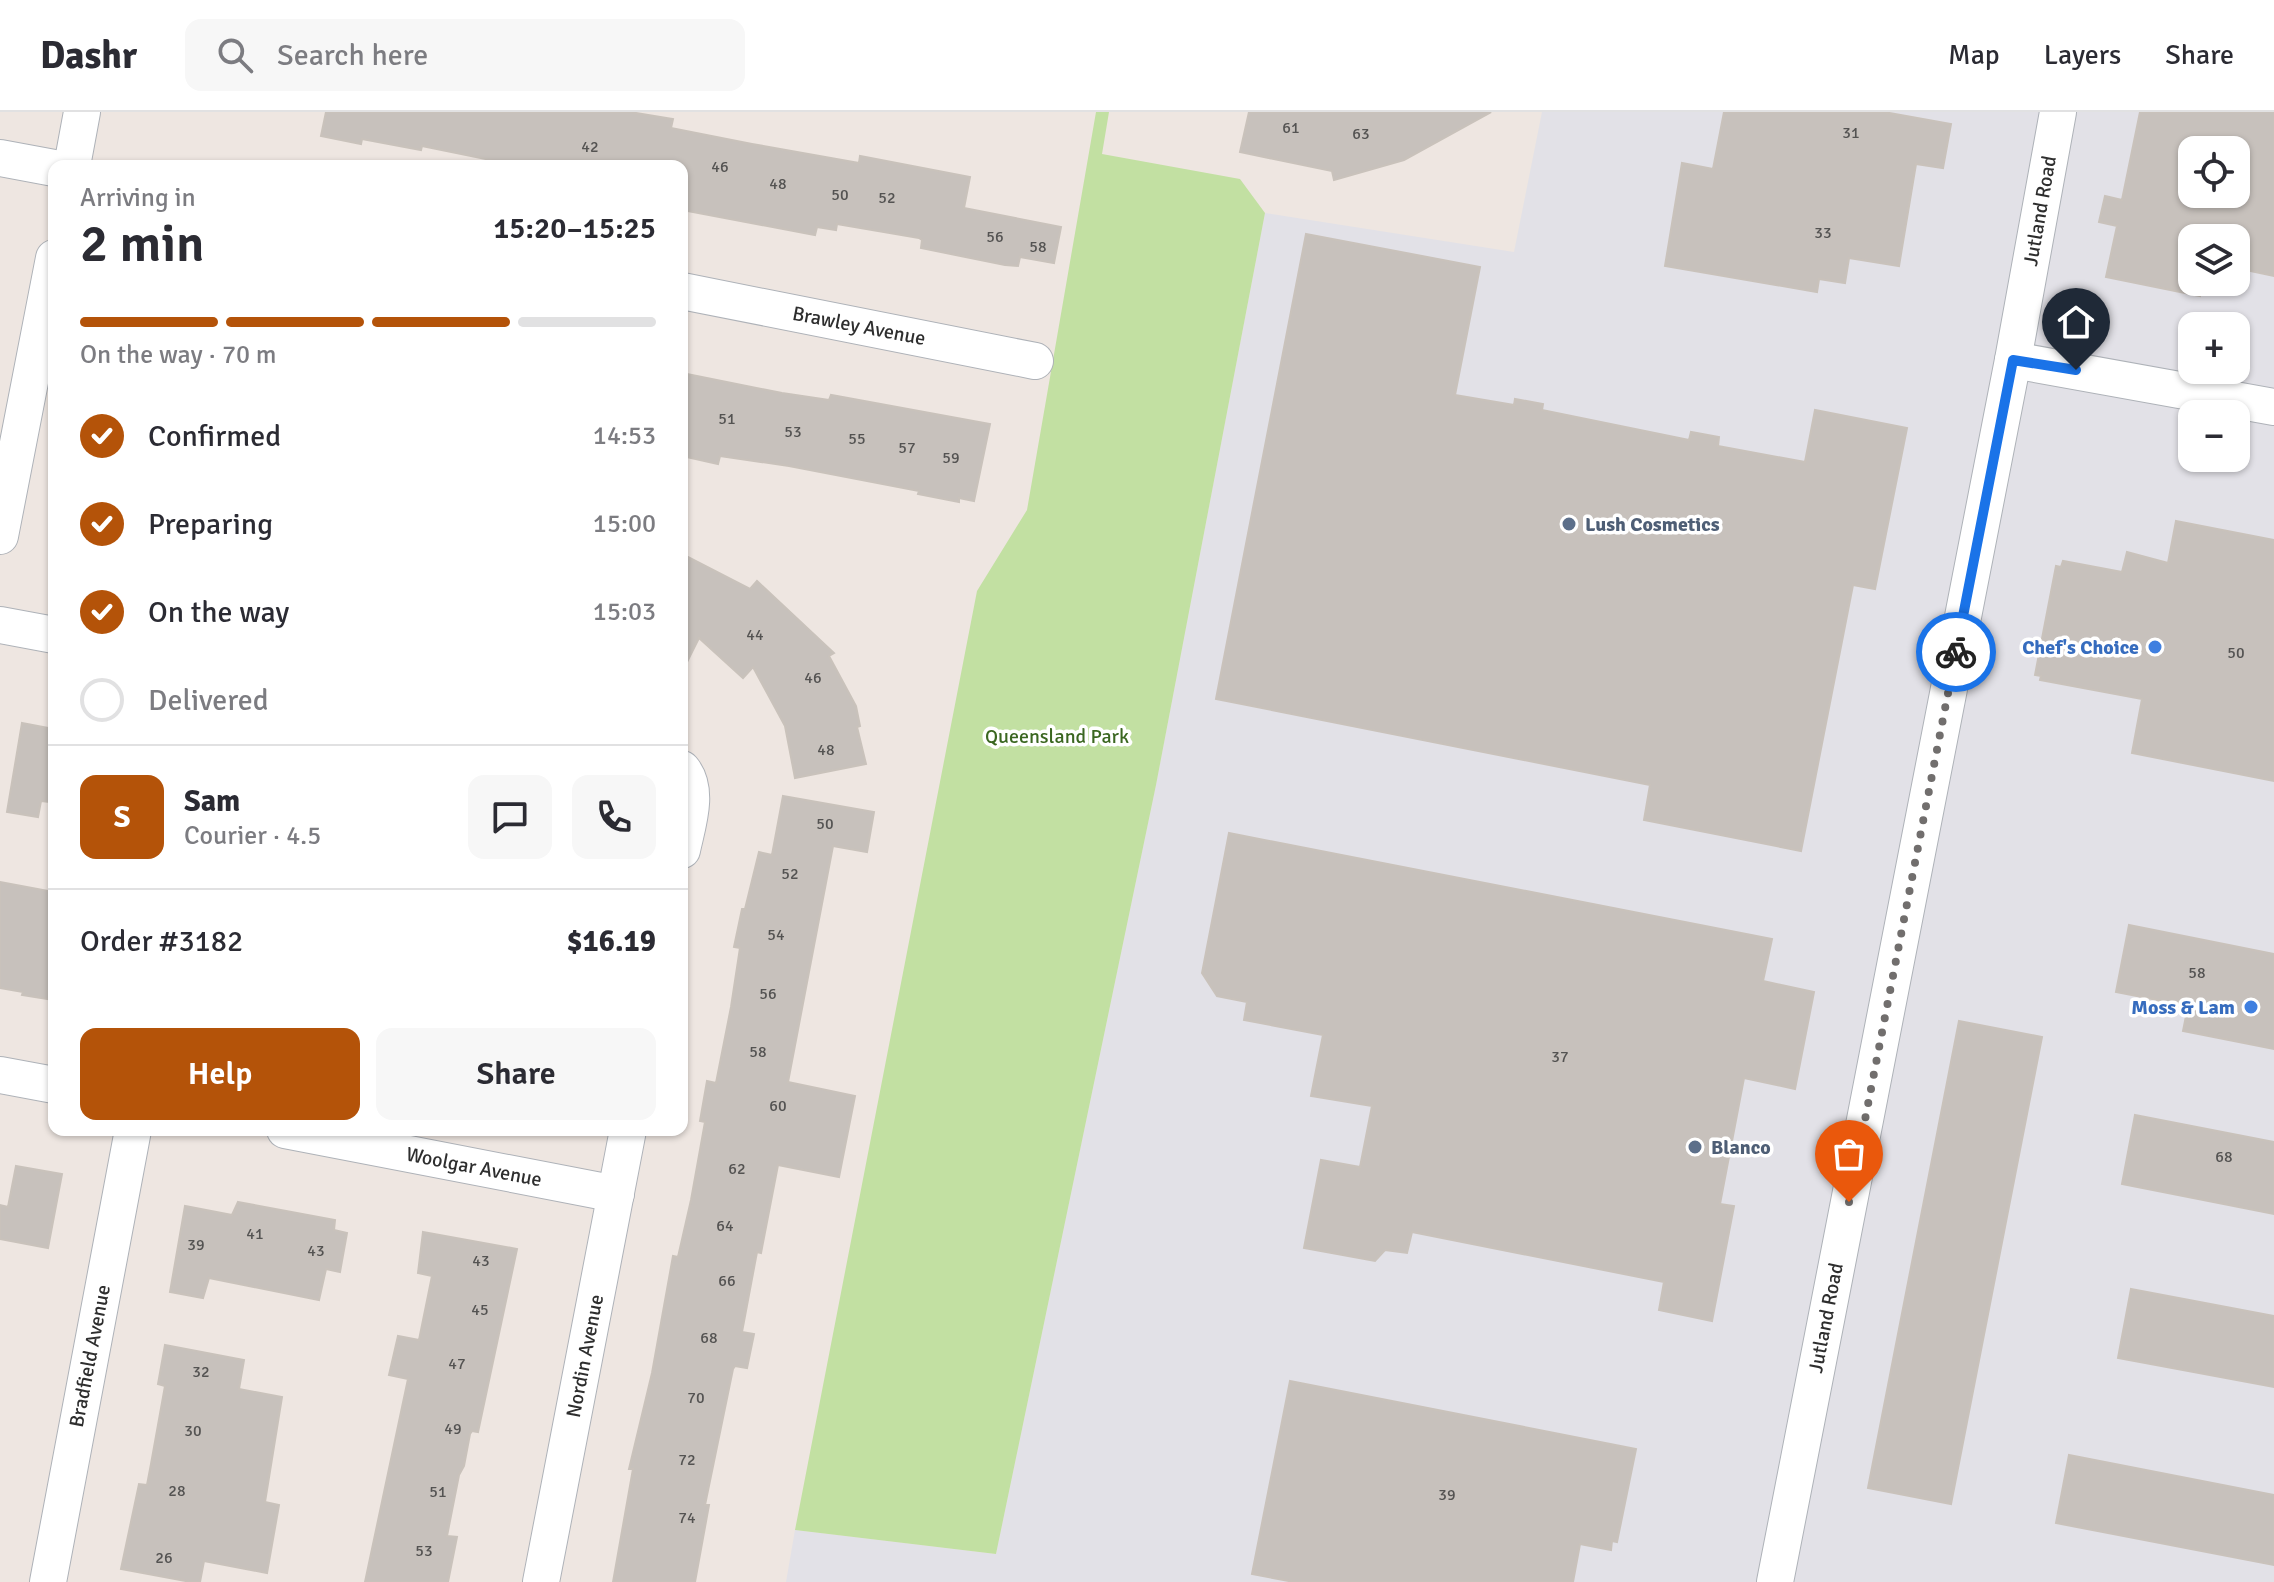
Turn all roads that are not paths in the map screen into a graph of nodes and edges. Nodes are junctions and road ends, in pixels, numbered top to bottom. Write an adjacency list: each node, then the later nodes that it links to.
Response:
1 (82, 112): 4 (street)
2 (2058, 112): 8 (street, Jutland Road)
3 (0, 158): 5 (street)
4 (73, 160)
5 (48, 167)
6 (48, 289): 11 (street)
7 (688, 292): 9 (street, Brawley Avenue)
8 (2013, 360): 10 (street); 24 (street, Jutland Road)
9 (1035, 361)
10 (2274, 407)
11 (0, 536)
12 (0, 625): 13 (street)
13 (48, 634)
14 (688, 776): 15 (street)
15 (688, 817)
16 (0, 1075): 17 (street)
17 (48, 1084)
18 (132, 1136): 22 (street, Bradfield Avenue)
19 (316, 1136): 21 (street, Woolgar Avenue)
20 (627, 1136): 21 (street, Nordin Avenue)
21 (616, 1194): 23 (street, Nordin Avenue)
22 (48, 1582)
23 (541, 1582)
24 (1775, 1582)

